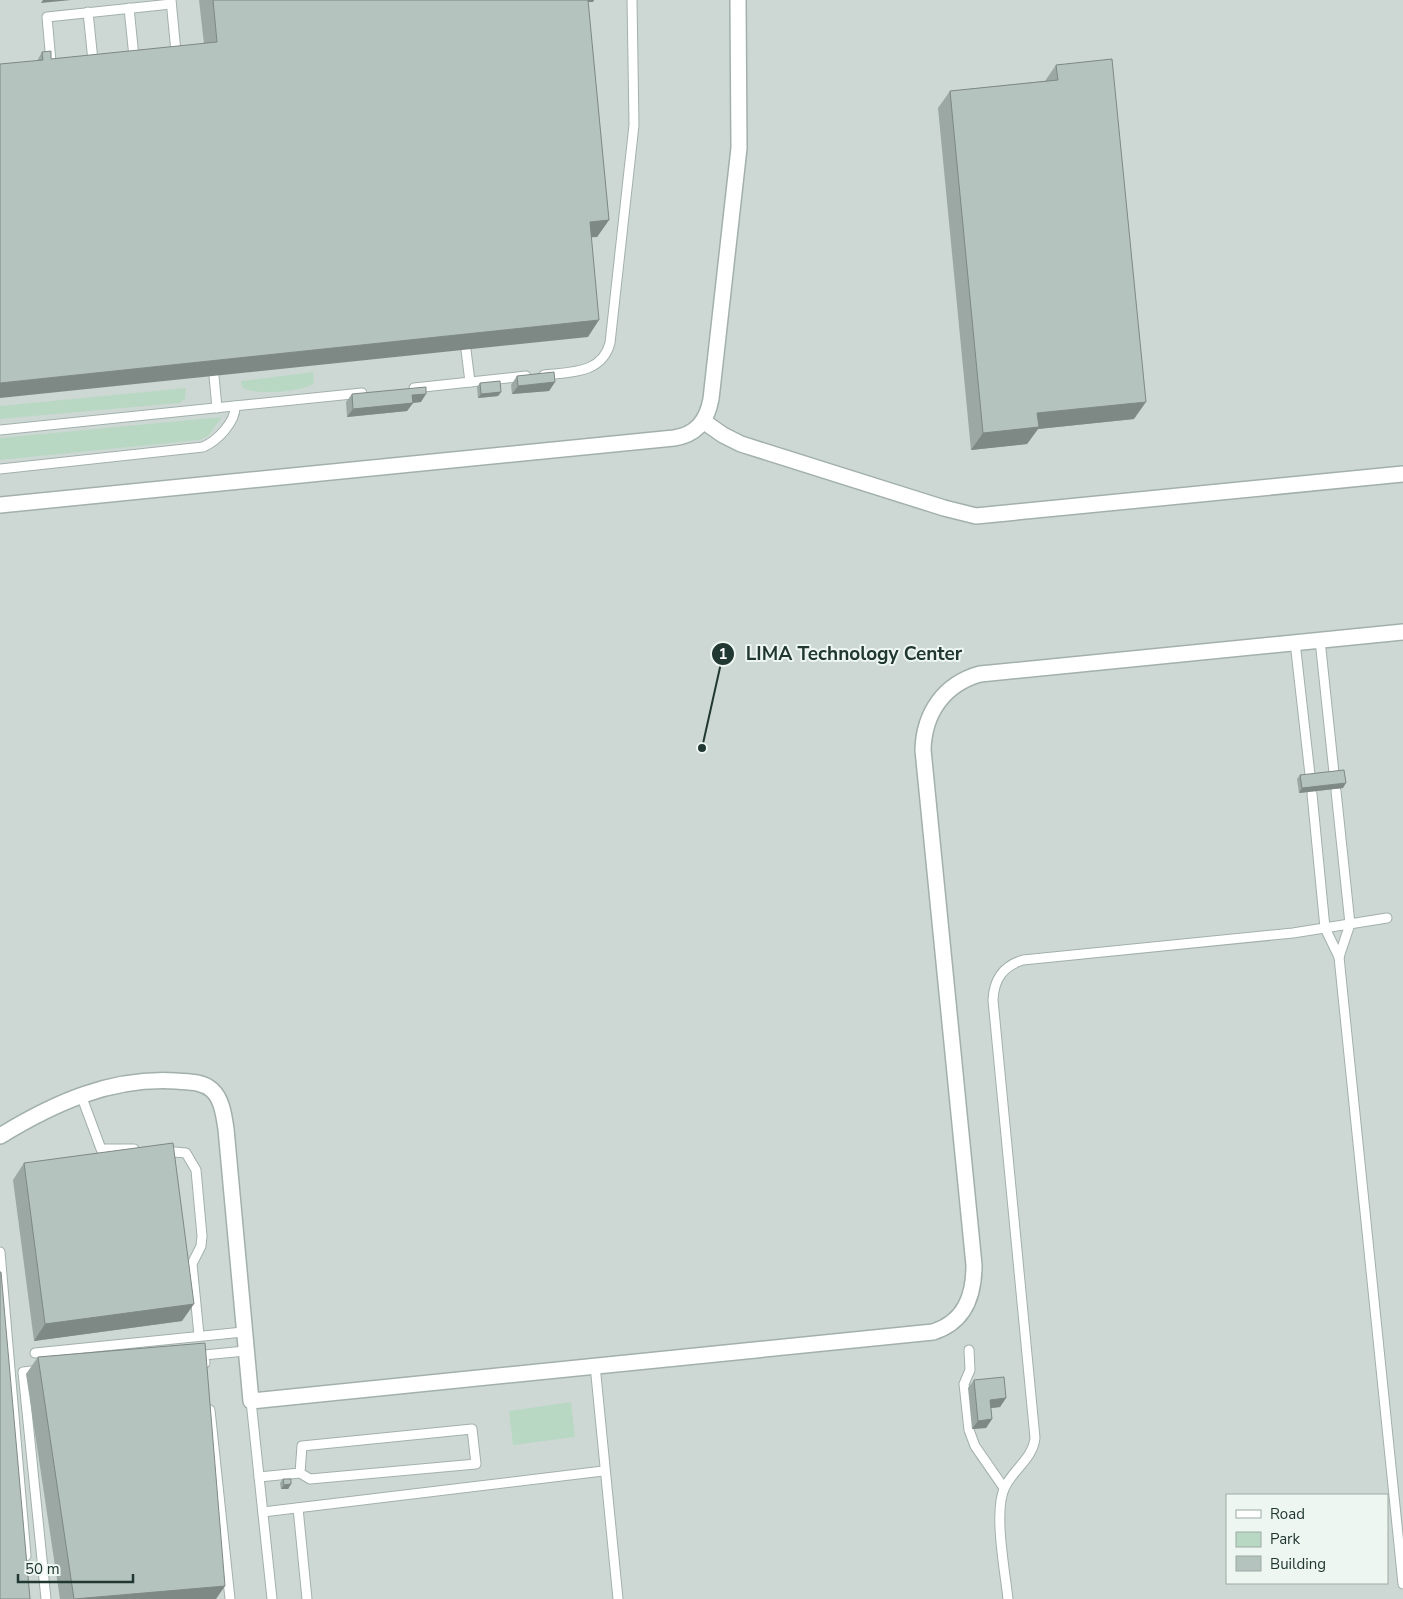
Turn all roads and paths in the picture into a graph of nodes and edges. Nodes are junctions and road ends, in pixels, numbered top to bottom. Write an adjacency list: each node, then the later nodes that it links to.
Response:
1 (632, 0): 12 (lane)
2 (738, 0): 17 (street)
3 (171, 2): 4 (lane); 6 (lane)
4 (130, 8): 5 (lane); 7 (lane)
5 (88, 12): 8 (lane); 9 (lane)
6 (159, 54)
7 (134, 57)
8 (93, 61)
9 (60, 64)
10 (466, 350): 12 (lane)
11 (214, 376): 16 (lane)
12 (470, 382): 13 (lane)
13 (401, 389)
14 (372, 392): 15 (lane)
15 (235, 406): 16 (lane); 19 (lane)
16 (217, 408): 18 (lane)
17 (703, 421): 20 (street); 21 (street)
18 (0, 430)
19 (0, 469)
20 (1403, 474)
21 (0, 505)
22 (1403, 632): 23 (street)
23 (1320, 640): 24 (street); 25 (lane)
24 (1295, 642): 26 (lane); 43 (street)
25 (1334, 773)
26 (1310, 775)
27 (1336, 791): 30 (lane)
28 (1312, 794): 31 (lane)
29 (1387, 918): 30 (lane)
30 (1350, 924): 31 (lane); 32 (lane)
31 (1325, 928): 32 (lane); 51 (lane)
32 (1339, 958): 55 (lane)
33 (81, 1095): 34 (street); 35 (lane); 38 (street)
34 (0, 1136)
35 (140, 1149)
36 (150, 1149): 39 (lane)
37 (0, 1252): 54 (lane)
38 (243, 1332): 39 (lane); 41 (street)
39 (199, 1335): 42 (lane)
40 (969, 1350): 51 (lane)
41 (245, 1351): 45 (lane); 47 (street)
42 (35, 1353)
43 (595, 1365): 47 (street); 48 (lane)
44 (52, 1369): 56 (lane)
45 (206, 1373)
46 (209, 1400): 57 (lane)
47 (251, 1401): 50 (lane)
48 (604, 1472): 52 (lane); 60 (lane)
49 (300, 1473): 49 (lane); 50 (lane)
50 (260, 1477): 53 (lane)
51 (1004, 1488): 61 (lane)
52 (298, 1508): 53 (lane); 59 (lane)
53 (263, 1512): 58 (lane)
54 (27, 1569)
55 (1403, 1584)
56 (46, 1599)
57 (230, 1599)
58 (272, 1599)
59 (307, 1599)
60 (618, 1599)
61 (1008, 1599)

